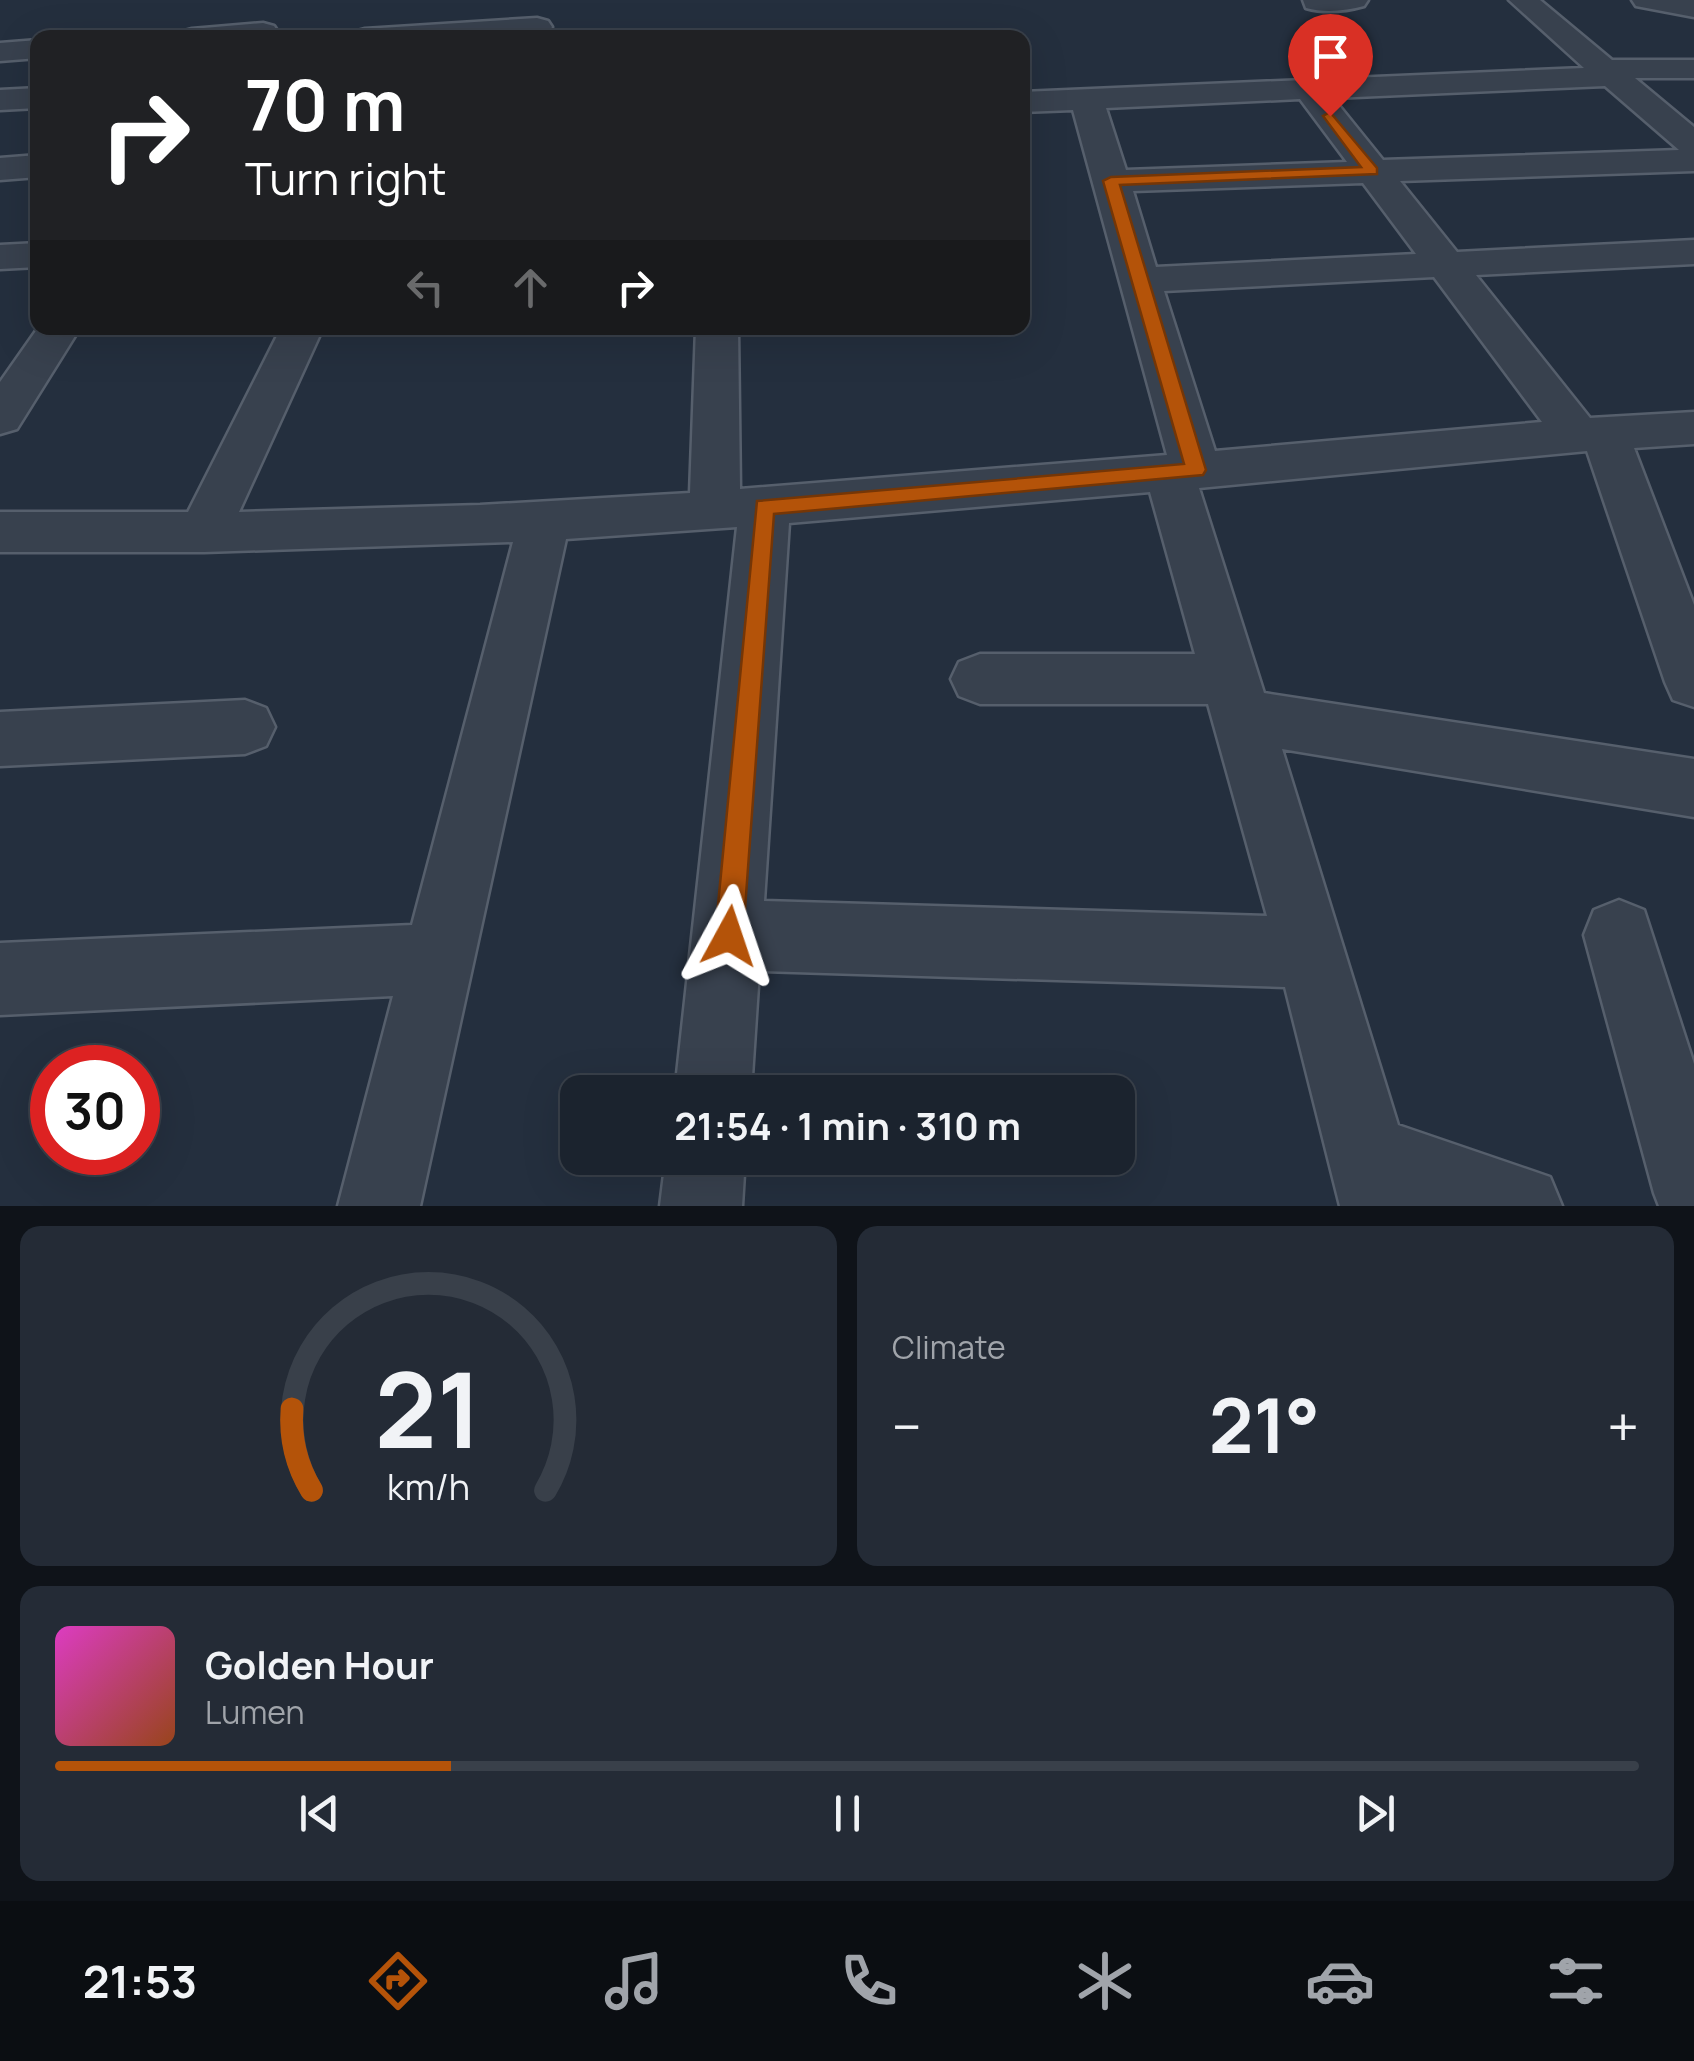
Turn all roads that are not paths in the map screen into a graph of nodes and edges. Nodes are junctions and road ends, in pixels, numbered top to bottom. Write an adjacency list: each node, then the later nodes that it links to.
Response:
1 (1354, 0): 3 (street)
2 (1523, 0): 9 (street)
3 (1316, 2)
4 (537, 27): 5 (street)
5 (490, 30)
6 (30, 50): 7 (street)
7 (0, 52)
8 (1694, 69): 9 (street)
9 (1606, 73): 10 (street); 15 (street)
10 (1309, 89): 12 (street); 19 (street)
11 (30, 98): 13 (street)
12 (1087, 99): 14 (street); 20 (street)
13 (0, 100)
14 (1030, 102)
15 (1694, 144)
16 (1694, 160): 19 (street)
17 (30, 166): 18 (street)
18 (0, 168)
19 (1371, 171): 20 (street); 24 (street)
20 (1111, 181): 25 (street)
21 (1694, 252): 24 (street)
22 (30, 256): 23 (street)
23 (0, 257)
24 (1445, 265): 25 (street); 31 (street)
25 (1140, 280): 32 (street)
26 (299, 335): 36 (street)
27 (718, 335): 33 (street)
28 (32, 348): 29 (street)
29 (0, 418)
30 (1694, 428): 31 (street)
31 (1591, 434): 32 (street); 37 (street)
32 (1183, 471): 33 (street); 40 (street)
33 (740, 508): 34 (street); 45 (street)
34 (544, 521): 36 (street); 47 (street)
35 (0, 532): 36 (street)
36 (204, 532)
37 (1680, 614): 39 (street)
38 (980, 679): 40 (street)
39 (1694, 682)
40 (1237, 697): 43 (street); 46 (street)
41 (245, 727): 42 (street)
42 (0, 740)
43 (1694, 788)
44 (1619, 935): 52 (street)
45 (729, 936): 46 (street); 49 (street)
46 (1312, 953): 51 (street)
47 (438, 959): 48 (street); 53 (street)
48 (0, 979)
49 (715, 1075)
50 (704, 1175): 54 (street)
51 (1374, 1180): 55 (street)
52 (1694, 1194)
53 (378, 1206)
54 (701, 1206)
55 (1521, 1206)

